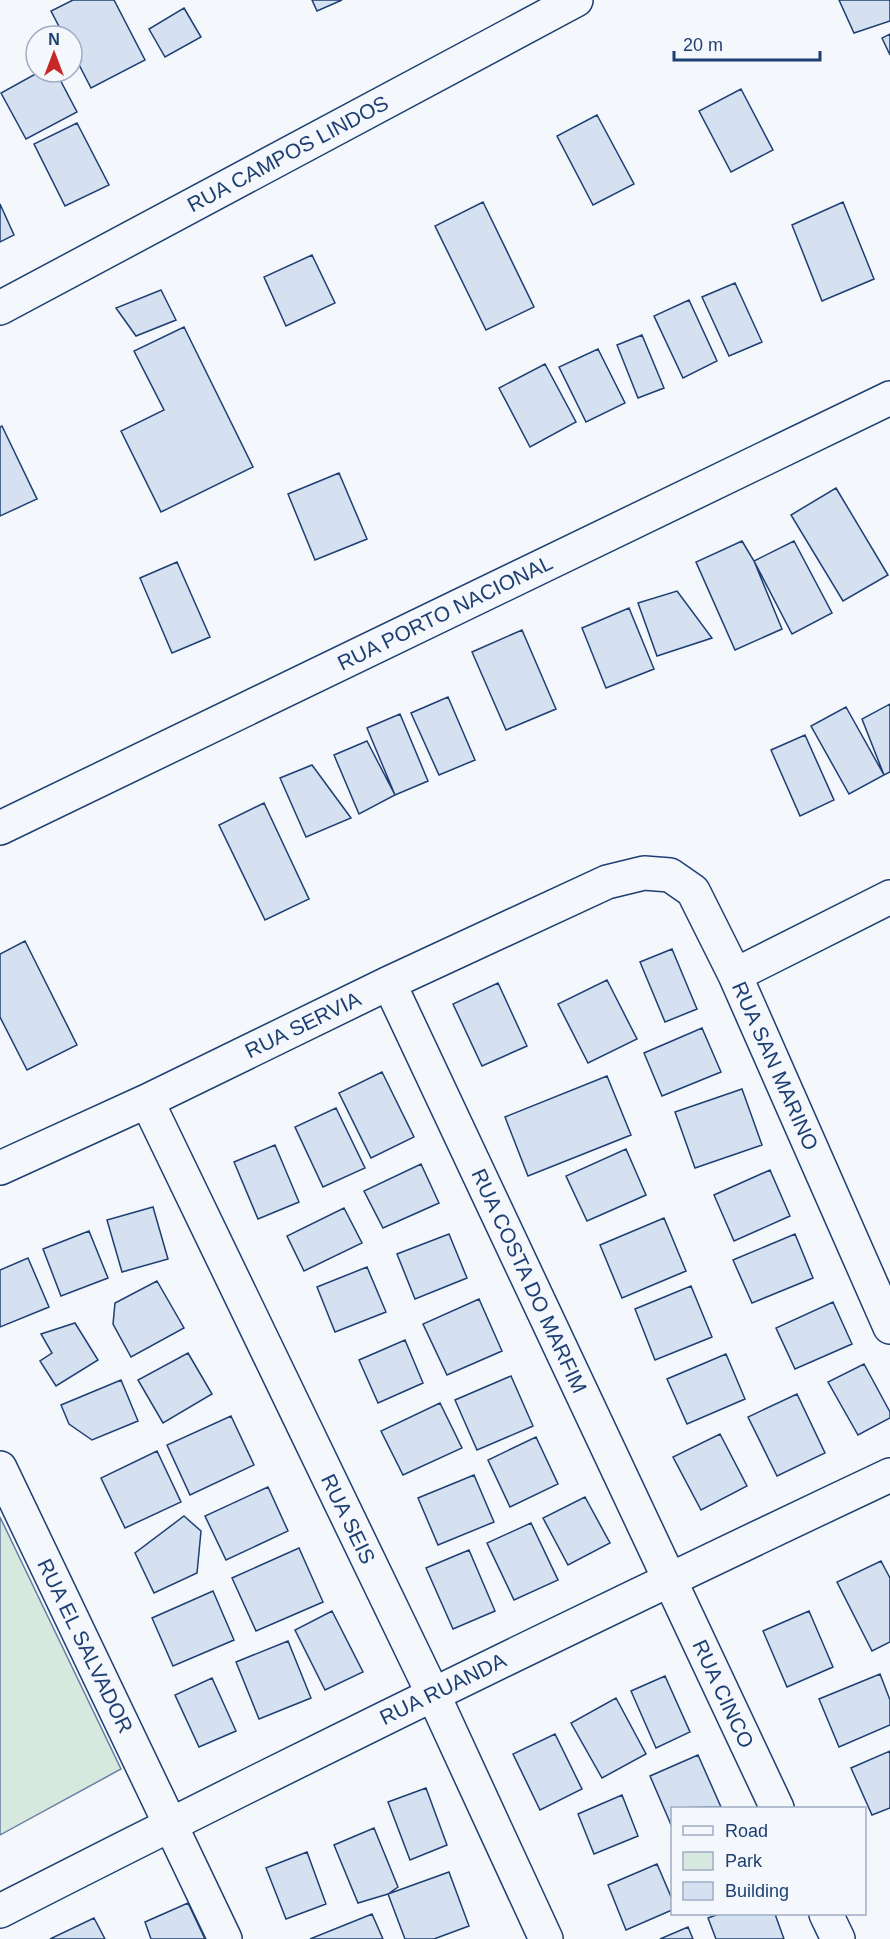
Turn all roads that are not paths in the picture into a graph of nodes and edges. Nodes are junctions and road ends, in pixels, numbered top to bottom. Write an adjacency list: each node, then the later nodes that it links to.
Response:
1 (576, 0): 2 (street, RUA CAMPOS LINDOS)
2 (0, 308)
3 (890, 398): 4 (street, RUA PORTO NACIONAL)
4 (0, 828)
5 (607, 882): 7 (street, RUA SAN MARINO); 8 (street, RUA SERVIA)
6 (890, 897): 7 (street)
7 (735, 975): 11 (street, RUA SAN MARINO)
8 (389, 983): 9 (street, RUA SERVIA); 14 (street, RUA COSTA DO MARFIM)
9 (147, 1101): 10 (street, RUA SERVIA); 15 (street, RUA SEIS)
10 (0, 1168)
11 (890, 1327)
12 (0, 1468): 17 (street, RUA EL SALVADOR)
13 (890, 1475): 14 (street, RUA RUANDA)
14 (669, 1579): 15 (street, RUA RUANDA); 16 (street, RUA CINCO)
15 (433, 1694): 17 (street, RUA RUANDA); 21 (street, RUA SEIS)
16 (776, 1807)
17 (170, 1824): 18 (street, RUA RUANDA); 20 (street, RUA EL SALVADOR)
18 (0, 1911)
19 (826, 1915): 22 (street)
20 (225, 1939)
21 (546, 1939)
22 (838, 1939)

